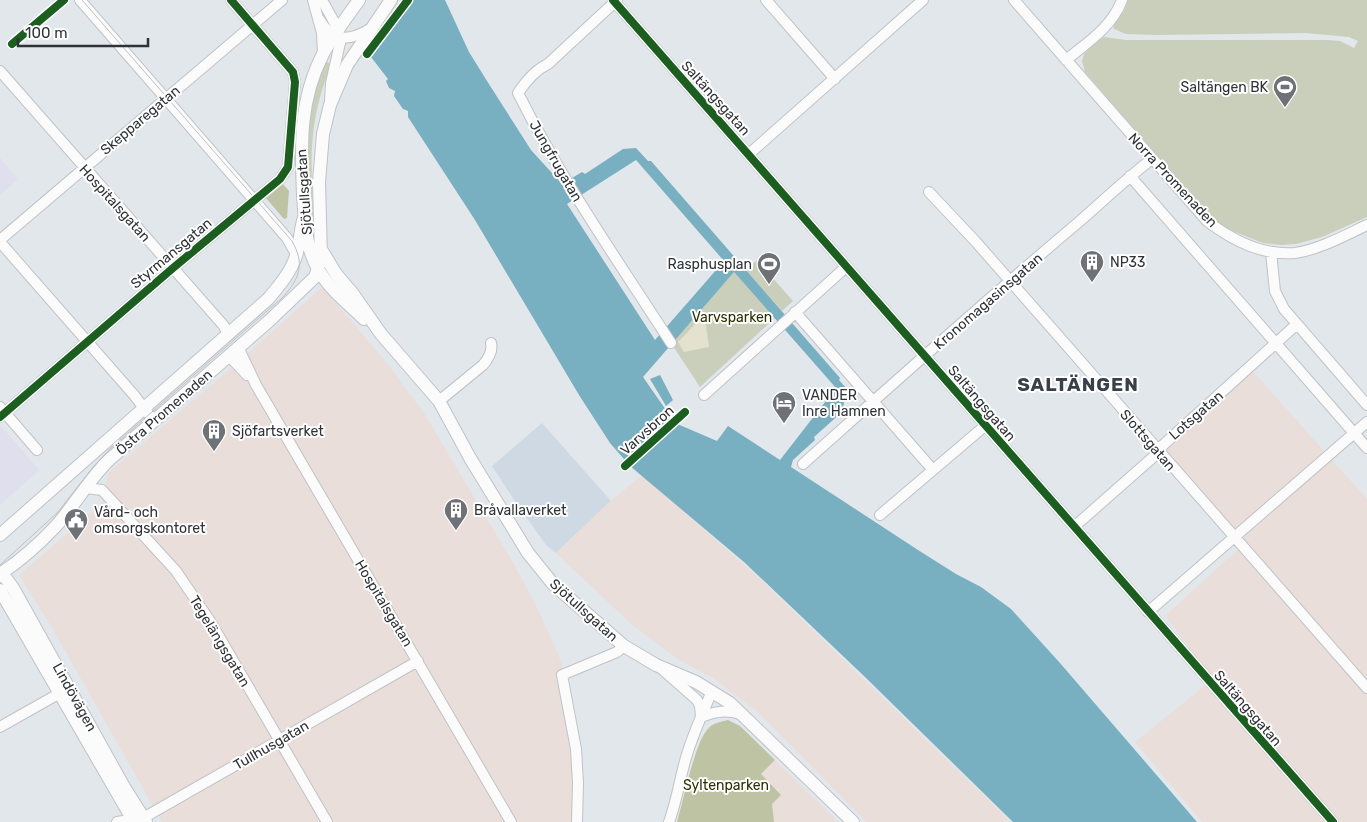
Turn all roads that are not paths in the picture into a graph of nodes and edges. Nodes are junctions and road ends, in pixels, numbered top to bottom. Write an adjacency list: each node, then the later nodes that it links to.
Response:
1 (80, 0): 21 (street)
2 (231, 0): 14 (street)
3 (282, 0): 14 (street, Skepparegatan)
4 (313, 0): 13 (street)
5 (322, 0): 15 (street)
6 (359, 0): 15 (main road)
7 (391, 0): 16 (main road, Sjötullsgatan)
8 (766, 0): 20 (street)
9 (923, 0): 20 (street)
10 (1014, 0): 18 (street, Norra Promenaden)
11 (1122, 0): 18 (street)
12 (615, 1): 23 (street, Saltängsgatan); 45 (street, Jungfrugatan)
13 (319, 19): 15 (street); 17 (street)
14 (253, 26): 21 (street, Skepparegatan); 28 (street, Styrmansgatan)
15 (339, 31): 16 (street); 17 (main road, Sjötullsgatan); 22 (street, Sjötullsgatan)
16 (358, 40): 22 (main road, Sjötullsgatan)
17 (323, 54): 29 (main road, Sjötullsgatan)
18 (1066, 60): 24 (street, Norra Promenaden)
19 (0, 71): 25 (street, Hospitalsgatan)
20 (835, 79): 23 (street)
21 (166, 98): 25 (street, Skepparegatan); 28 (street)
22 (330, 105): 32 (main road, Sjötullsgatan)
23 (749, 154): 35 (street, Saltängsgatan)
24 (1152, 159): 26 (street, Kronomagasinsgatan); 33 (street, Norra Promenaden)
25 (84, 168): 31 (street, Skepparegatan); 36 (street, Hospitalsgatan)
26 (1130, 176): 38 (street, Kronomagasinsgatan); 46 (street)
27 (929, 192): 38 (street, Slottsgatan)
28 (254, 200): 34 (street); 36 (street, Styrmansgatan)
29 (304, 217): 34 (main road, Östra Promenaden); 37 (main road, Sjötullsgatan)
30 (1367, 225): 33 (street, Norra Promenaden)
31 (0, 241): 43 (street)
32 (321, 249): 37 (main road); 41 (main road, Sjötullsgatan)
33 (1271, 252): 40 (street)
34 (296, 254): 42 (main road, Östra Promenaden)
35 (846, 267): 39 (street); 48 (street, Saltängsgatan)
36 (173, 268): 42 (street, Hospitalsgatan); 43 (street, Styrmansgatan)
37 (318, 270): 41 (main road, Sjötullsgatan); 47 (main road, Östra Promenaden)
38 (1009, 280): 48 (street, Kronomagasinsgatan); 62 (street, Slottsgatan)
39 (792, 314): 51 (street); 53 (street)
40 (1297, 324): 46 (street, Lotsgatan); 54 (street)
41 (381, 334): 52 (main road, Sjötullsgatan)
42 (228, 335): 56 (main road, Östra Promenaden)
43 (86, 342): 55 (street, Styrmansgatan); 56 (street)
44 (491, 343): 52 (street)
45 (671, 343)
46 (1275, 344): 59 (street); 62 (street, Lotsgatan)
47 (238, 347): 49 (main road, Östra Promenaden); 50 (street, Hospitalsgatan)
48 (925, 356): 53 (street, Kronomagasinsgatan); 58 (street, Saltängsgatan)
49 (227, 357): 50 (street, Hospitalsgatan); 56 (main road, Östra Promenaden)
50 (256, 385): 74 (street, Hospitalsgatan)
51 (704, 395)
52 (439, 401): 73 (main road, Sjötullsgatan)
53 (873, 402): 63 (street, Kronomagasinsgatan); 64 (street)
54 (1367, 405)
55 (2, 412): 61 (street)
56 (152, 413): 65 (main road, Östra Promenaden); 68 (main road, Östra Promenaden)
57 (1367, 422): 59 (street)
58 (986, 425): 64 (street); 67 (street, Saltängsgatan)
59 (1354, 433): 60 (street); 69 (street)
60 (1367, 448)
61 (37, 450)
62 (1159, 452): 67 (street, Lotsgatan); 69 (street, Slottsgatan)
63 (802, 464)
64 (933, 470): 66 (street)
65 (84, 488): 70 (main road, Östra Promenaden); 82 (street, Tegelängsgatan)
66 (880, 515)
67 (1075, 526): 72 (street, Saltängsgatan)
68 (0, 535)
69 (1234, 538): 72 (street); 76 (street, Slottsgatan)
70 (0, 575): 83 (main road, Lindövägen)
71 (0, 590): 78 (main road, Lindövägen)
72 (1148, 612): 89 (street, Saltängsgatan)
73 (624, 646): 75 (main road, Sjötullsgatan); 86 (street)
74 (418, 661): 82 (street, Tullhusgatan); 85 (street, Hospitalsgatan)
75 (656, 665): 77 (main road, Sjötullsgatan); 80 (street)
76 (1367, 688)
77 (712, 691): 79 (main road, Sjötullsgatan); 80 (street)
78 (60, 692): 81 (street); 83 (main road, Lindövägen)
79 (743, 715): 80 (street); 88 (main road, Sjötullsgatan)
80 (701, 718): 87 (street)
81 (0, 727)
82 (279, 741): 83 (street, Tullhusgatan); 84 (street, Tegelängsgatan)
83 (133, 821)
84 (327, 822)
85 (511, 822)
86 (577, 822)
87 (669, 822)
88 (853, 822)
89 (1332, 822)

